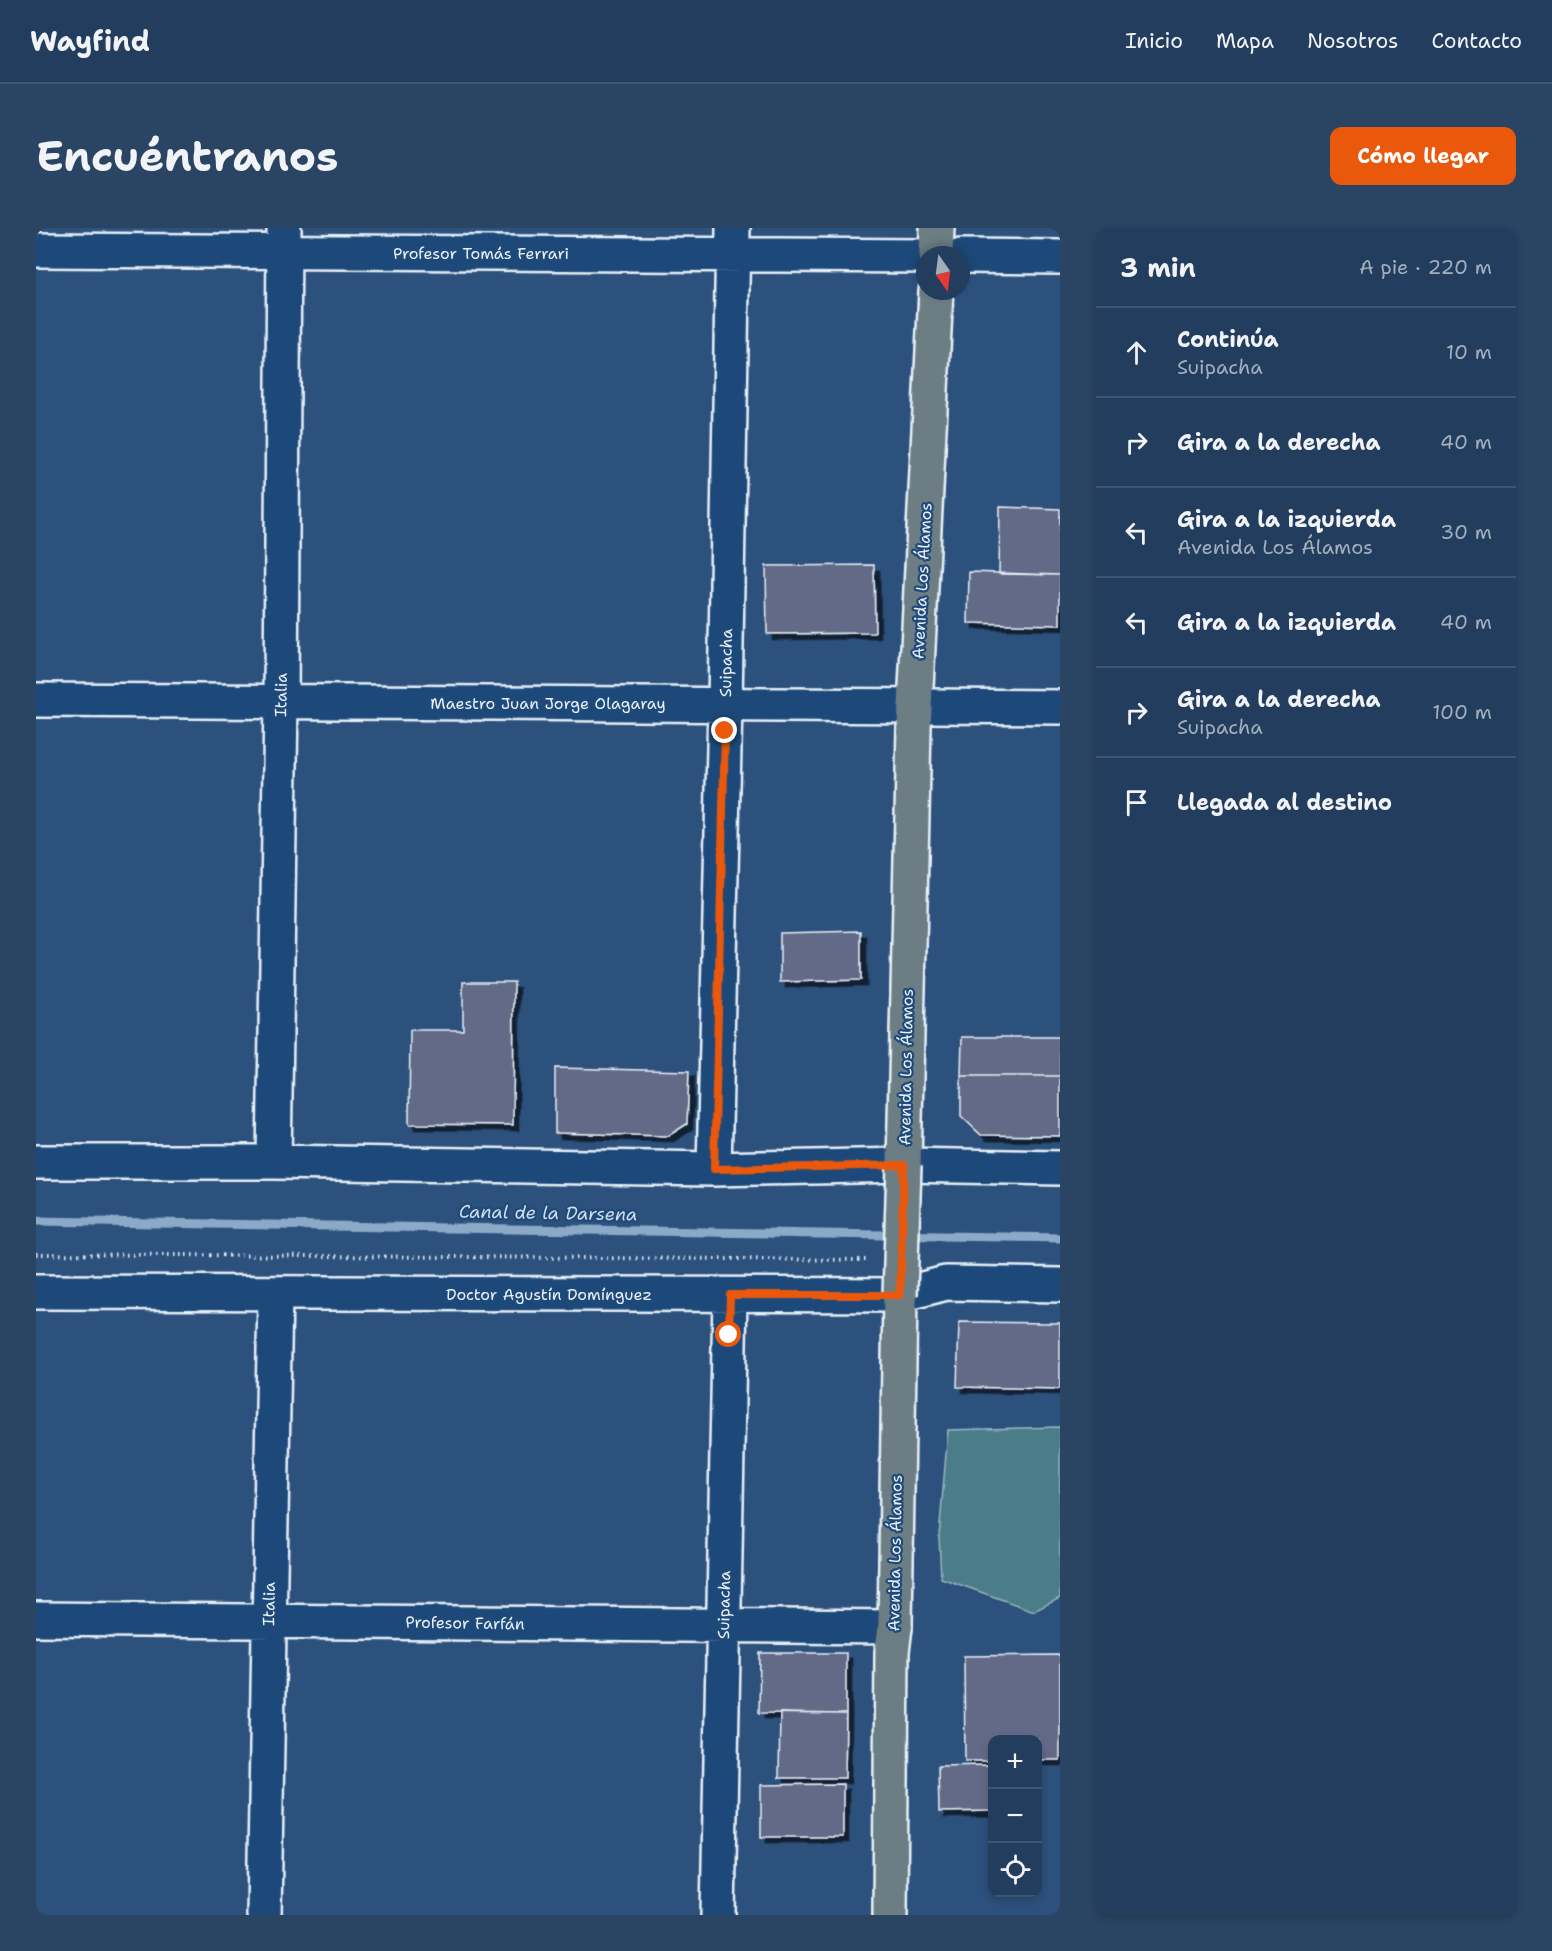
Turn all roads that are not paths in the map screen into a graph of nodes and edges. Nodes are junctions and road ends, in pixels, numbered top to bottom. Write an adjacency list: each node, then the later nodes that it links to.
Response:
1 (937, 228): 4 (main road)
2 (284, 240): 3 (street, Profesor Tomás Ferrari); 5 (street, Profesor Tomás Ferrari); 11 (street, Italia)
3 (732, 242): 6 (street, Profesor Tomás Ferrari); 12 (street, Suipacha)
4 (936, 246)
5 (36, 250)
6 (916, 255)
7 (970, 256): 8 (street)
8 (1060, 257)
9 (936, 300): 13 (main road, Avenida Los Álamos)
10 (36, 700): 11 (street, Maestro Juan Jorge Olagaray)
11 (281, 701): 12 (street, Maestro Juan Jorge Olagaray); 16 (street, Italia)
12 (725, 705): 13 (street, Maestro Juan Jorge Olagaray); 19 (street, Suipacha)
13 (917, 706): 14 (street, Maestro Juan Jorge Olagaray); 17 (main road, Avenida Los Álamos)
14 (1060, 707)
15 (36, 1162): 16 (street)
16 (274, 1162): 19 (street)
17 (904, 1165): 18 (street); 19 (street); 24 (main road, Avenida Los Álamos, bridge)
18 (1060, 1168)
19 (714, 1169)
20 (1060, 1285): 24 (street, Doctor Agustín Domínguez)
21 (36, 1292): 22 (street, Doctor Agustín Domínguez)
22 (275, 1293): 23 (street, Doctor Agustín Domínguez); 26 (street, Italia)
23 (730, 1295): 24 (street, Doctor Agustín Domínguez); 27 (street, Suipacha)
24 (900, 1295): 28 (main road, Avenida Los Álamos)
25 (36, 1619): 26 (street, Profesor Farfán)
26 (269, 1622): 27 (street, Profesor Farfán); 29 (street, Italia)
27 (723, 1626): 28 (street, Profesor Farfán); 30 (street, Suipacha)
28 (895, 1627): 31 (main road, Avenida Los Álamos)
29 (264, 1915)
30 (718, 1915)
31 (890, 1915)

